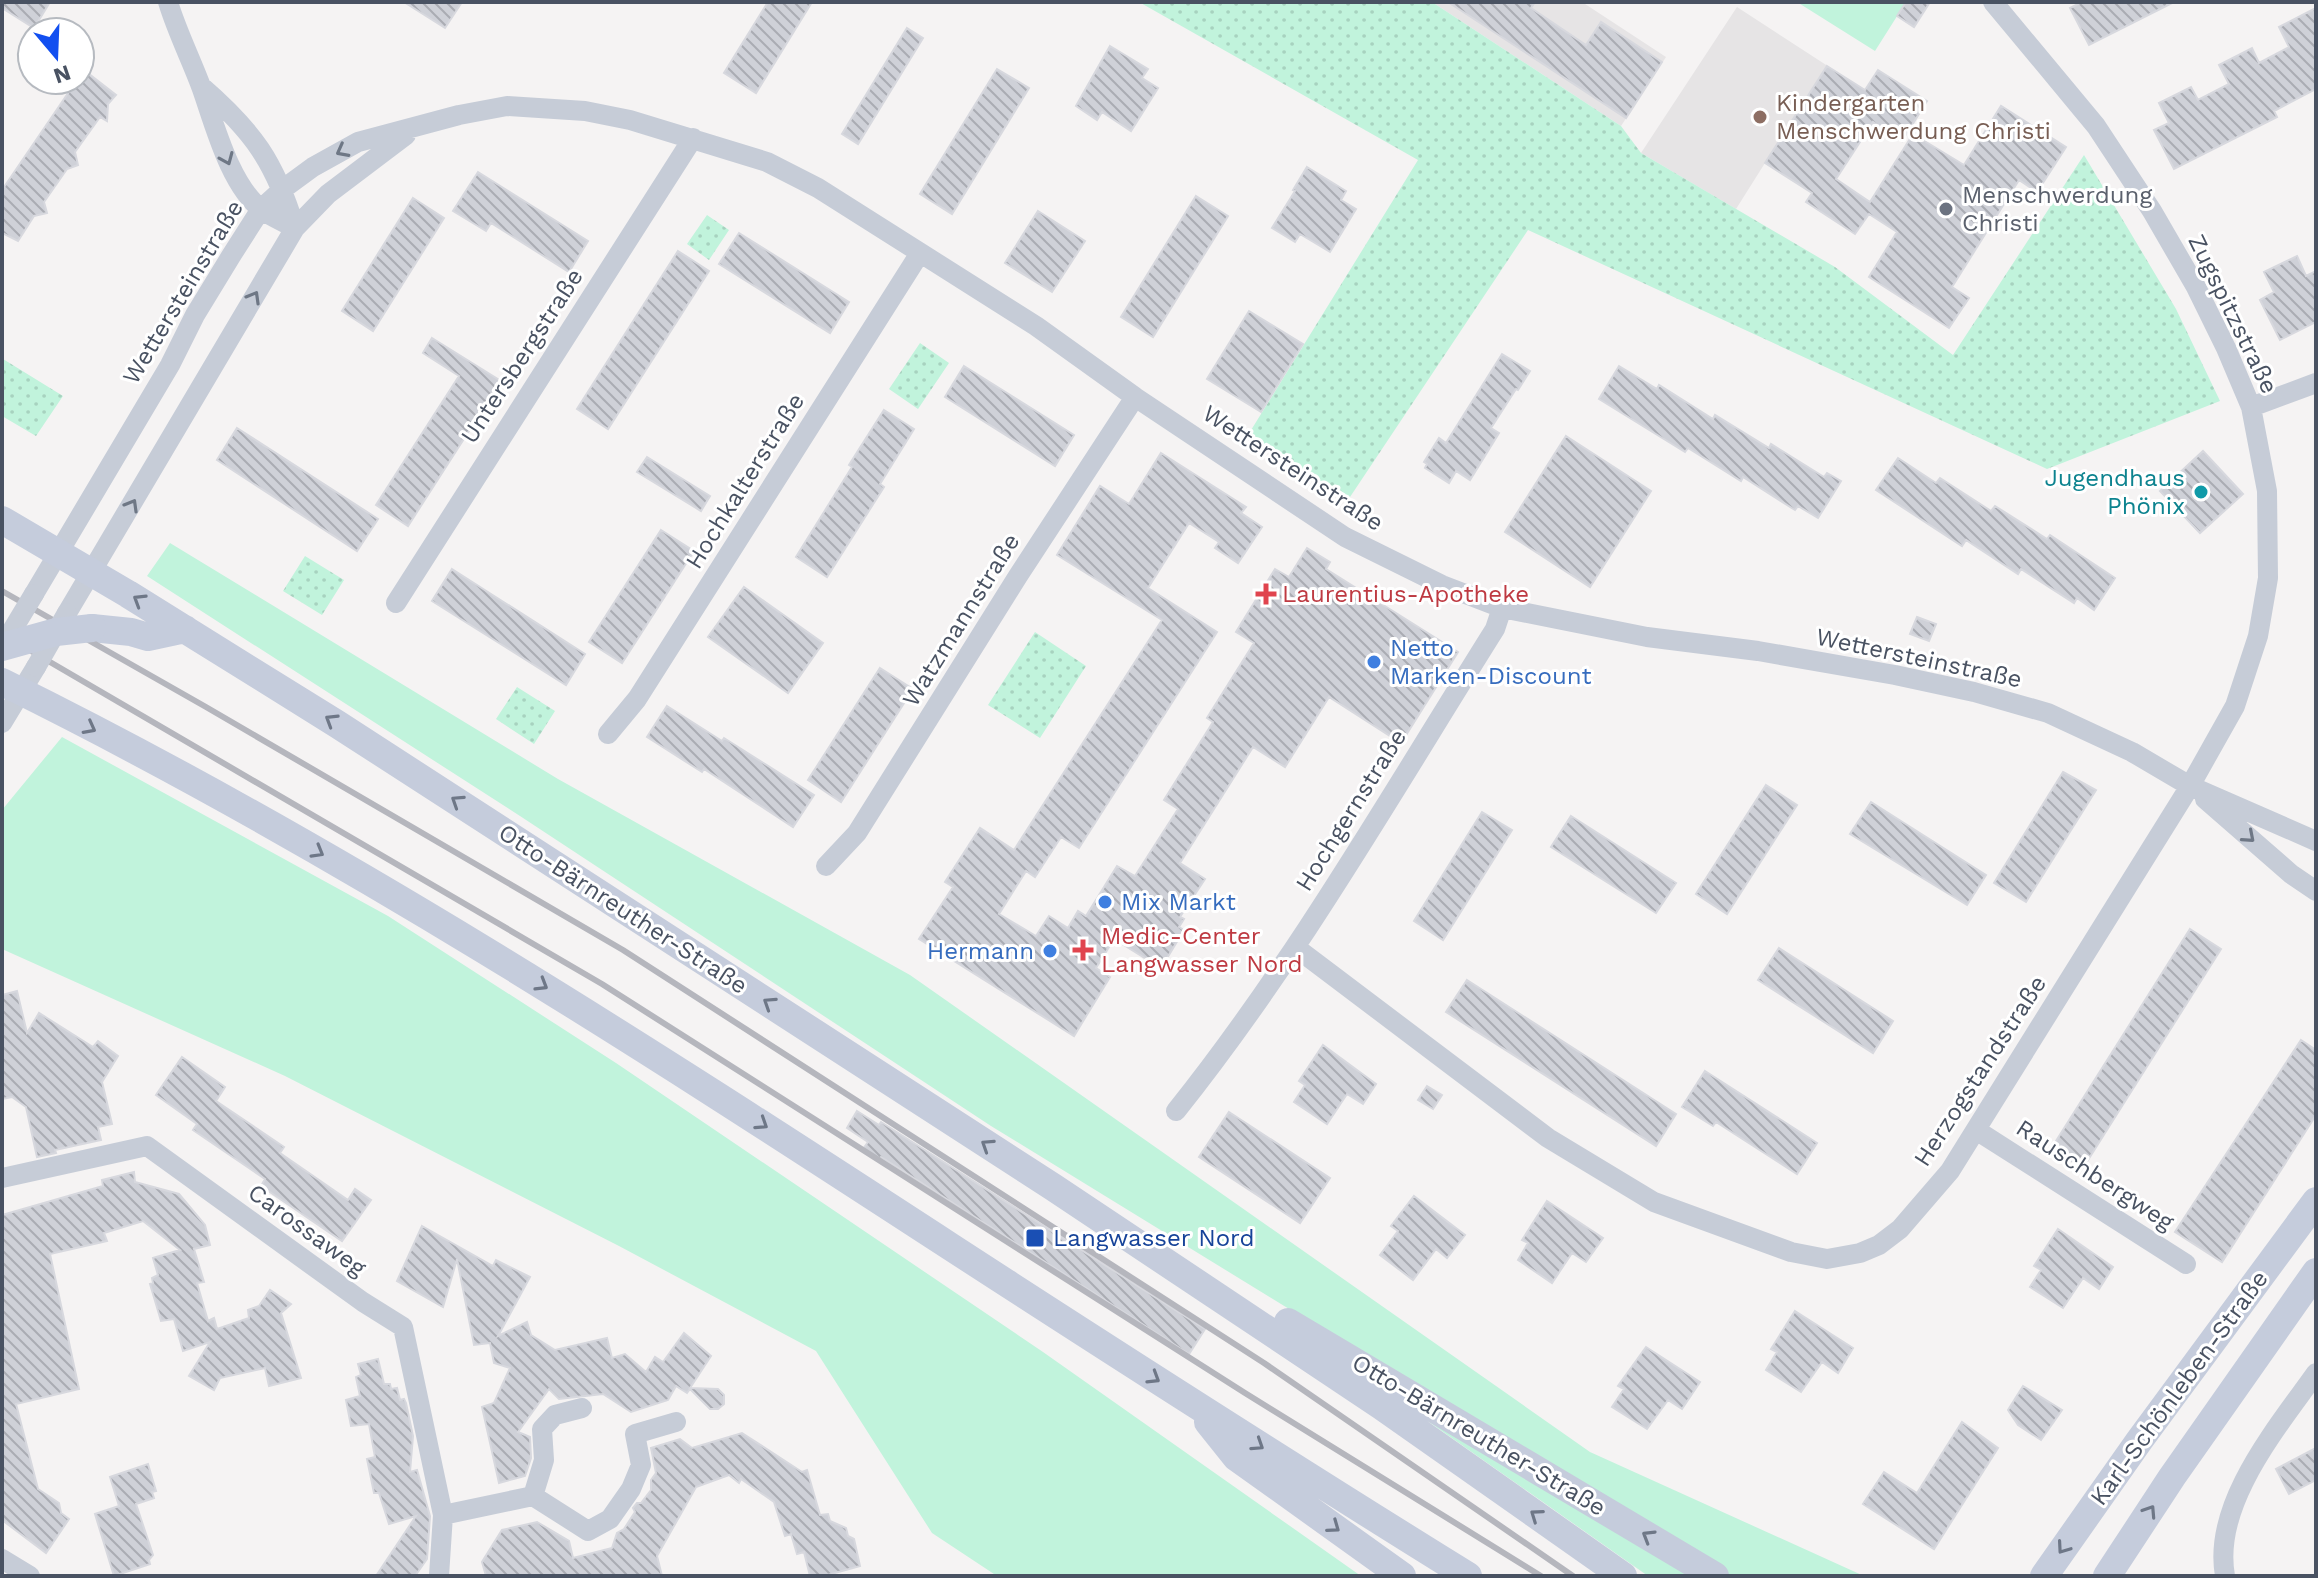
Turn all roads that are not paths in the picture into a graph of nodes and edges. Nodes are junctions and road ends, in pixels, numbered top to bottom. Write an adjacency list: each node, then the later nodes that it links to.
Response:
1 (168, 2): 3 (street)
2 (1993, 2): 12 (street, Zugspitzstraße)
3 (201, 86): 6 (street); 7 (street, one-way to 7)
4 (416, 128): 5 (street, Wettersteinstraße); 6 (street, Wettersteinstraße, one-way to 6); 8 (street, Wettersteinstraße)
5 (693, 138): 9 (street, Wettersteinstraße); 16 (street, Untersbergstraße)
6 (283, 189): 7 (street, Wettersteinstraße); 8 (street)
7 (261, 209): 8 (street); 14 (street, Wettersteinstraße)
8 (295, 228): 15 (street, Wettersteinstraße, one-way to 8)
9 (920, 253): 11 (street, Wettersteinstraße); 23 (street, Hochkalterstraße)
10 (2316, 383): 12 (street)
11 (1135, 397): 17 (street, Wettersteinstraße); 26 (street, Watzmannstraße)
12 (2251, 407): 24 (street, Zugspitzstraße)
13 (2, 520): 14 (main road, Otto-Bärnreuther-Straße)
14 (58, 553): 15 (main road, Otto-Bärnreuther-Straße); 20 (street, Wettersteinstraße, bridge)
15 (92, 573): 18 (street, Wettersteinstraße); 19 (main road, Otto-Bärnreuther-Straße, one-way to 15)
16 (396, 603)
17 (1502, 608): 24 (street, Wettersteinstraße); 28 (street, Hochgernstraße)
18 (62, 623): 19 (main road, bridge); 20 (main road, bridge); 21 (street, Wettersteinstraße, bridge)
19 (185, 629): 35 (main road, Otto-Bärnreuther-Straße, one-way to 19)
20 (5, 638)
21 (12, 687): 22 (street, Wettersteinstraße); 37 (main road, one-way to 37)
22 (2, 723)
23 (608, 734)
24 (2190, 786): 25 (street, Wettersteinstraße); 27 (street, Wettersteinstraße, one-way to 27); 30 (street, Herzogstandstraße)
25 (2316, 841)
26 (826, 866)
27 (2316, 891)
28 (1295, 947): 29 (street, Hochgernstraße); 30 (street, Herzogstandstraße)
29 (1176, 1111)
30 (1976, 1130): 33 (street, Rauschbergweg)
31 (2, 1178): 41 (street, Carossaweg)
32 (2316, 1201): 49 (main road, Karl-Schönleben-Straße, one-way to 49)
33 (2186, 1264)
34 (2316, 1272): 50 (main road, Karl-Schönleben-Straße, one-way to 34)
35 (1237, 1308): 47 (main road, Otto-Bärnreuther-Straße, one-way to 35); 48 (main road, Otto-Bärnreuther-Straße, one-way to 35)
36 (2316, 1373): 51 (street)
37 (1192, 1403): 45 (main road, one-way to 45); 46 (main road, one-way to 46)
38 (582, 1408): 40 (street)
39 (676, 1422): 40 (street)
40 (533, 1496): 41 (street)
41 (443, 1515): 44 (street, Carossaweg)
42 (2, 1559): 43 (street)
43 (30, 1576)
44 (439, 1576)
45 (1402, 1576)
46 (1468, 1576)
47 (1623, 1576)
48 (1715, 1576)
49 (2044, 1576)
50 (2107, 1576)
51 (2225, 1576)

